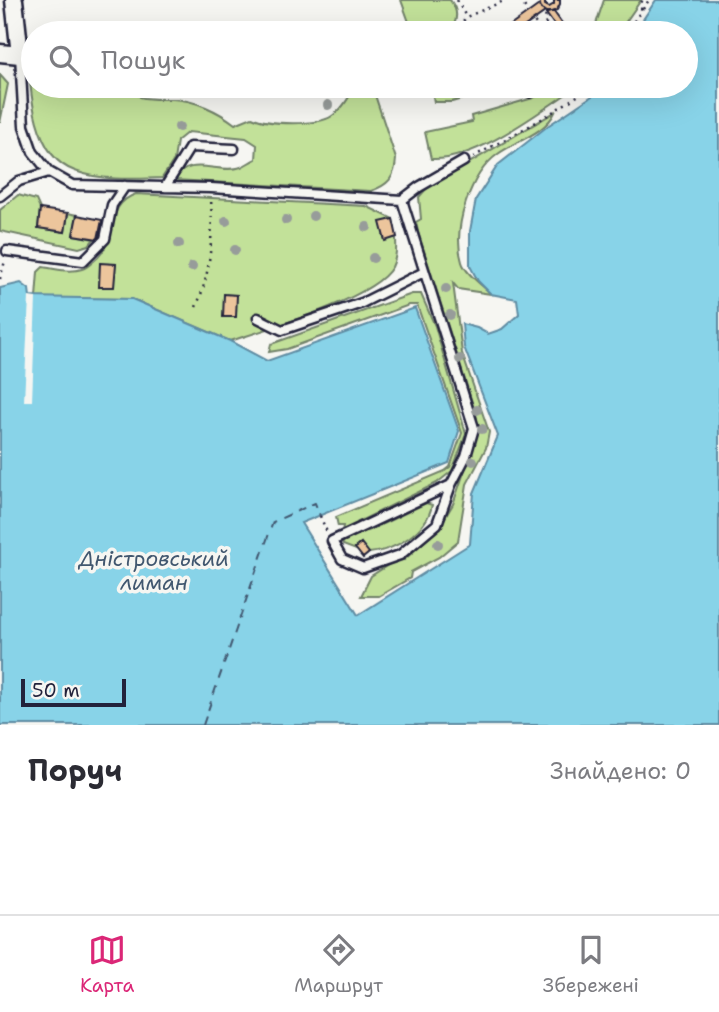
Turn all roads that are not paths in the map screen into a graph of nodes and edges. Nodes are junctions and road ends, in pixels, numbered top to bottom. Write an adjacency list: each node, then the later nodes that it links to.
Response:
1 (14, 0): 3 (street)
2 (0, 52): 3 (street)
3 (20, 55): 4 (lane)
4 (21, 73)
5 (22, 98): 8 (lane)
6 (234, 149): 10 (lane)
7 (464, 161): 12 (lane)
8 (49, 172): 9 (lane); 11 (lane)
9 (125, 186): 10 (lane); 13 (lane)
10 (165, 187): 12 (lane)
11 (0, 196)
12 (402, 200): 14 (lane)
13 (7, 251)
14 (424, 272): 15 (lane); 16 (lane)
15 (258, 318)
16 (451, 485): 16 (lane)

